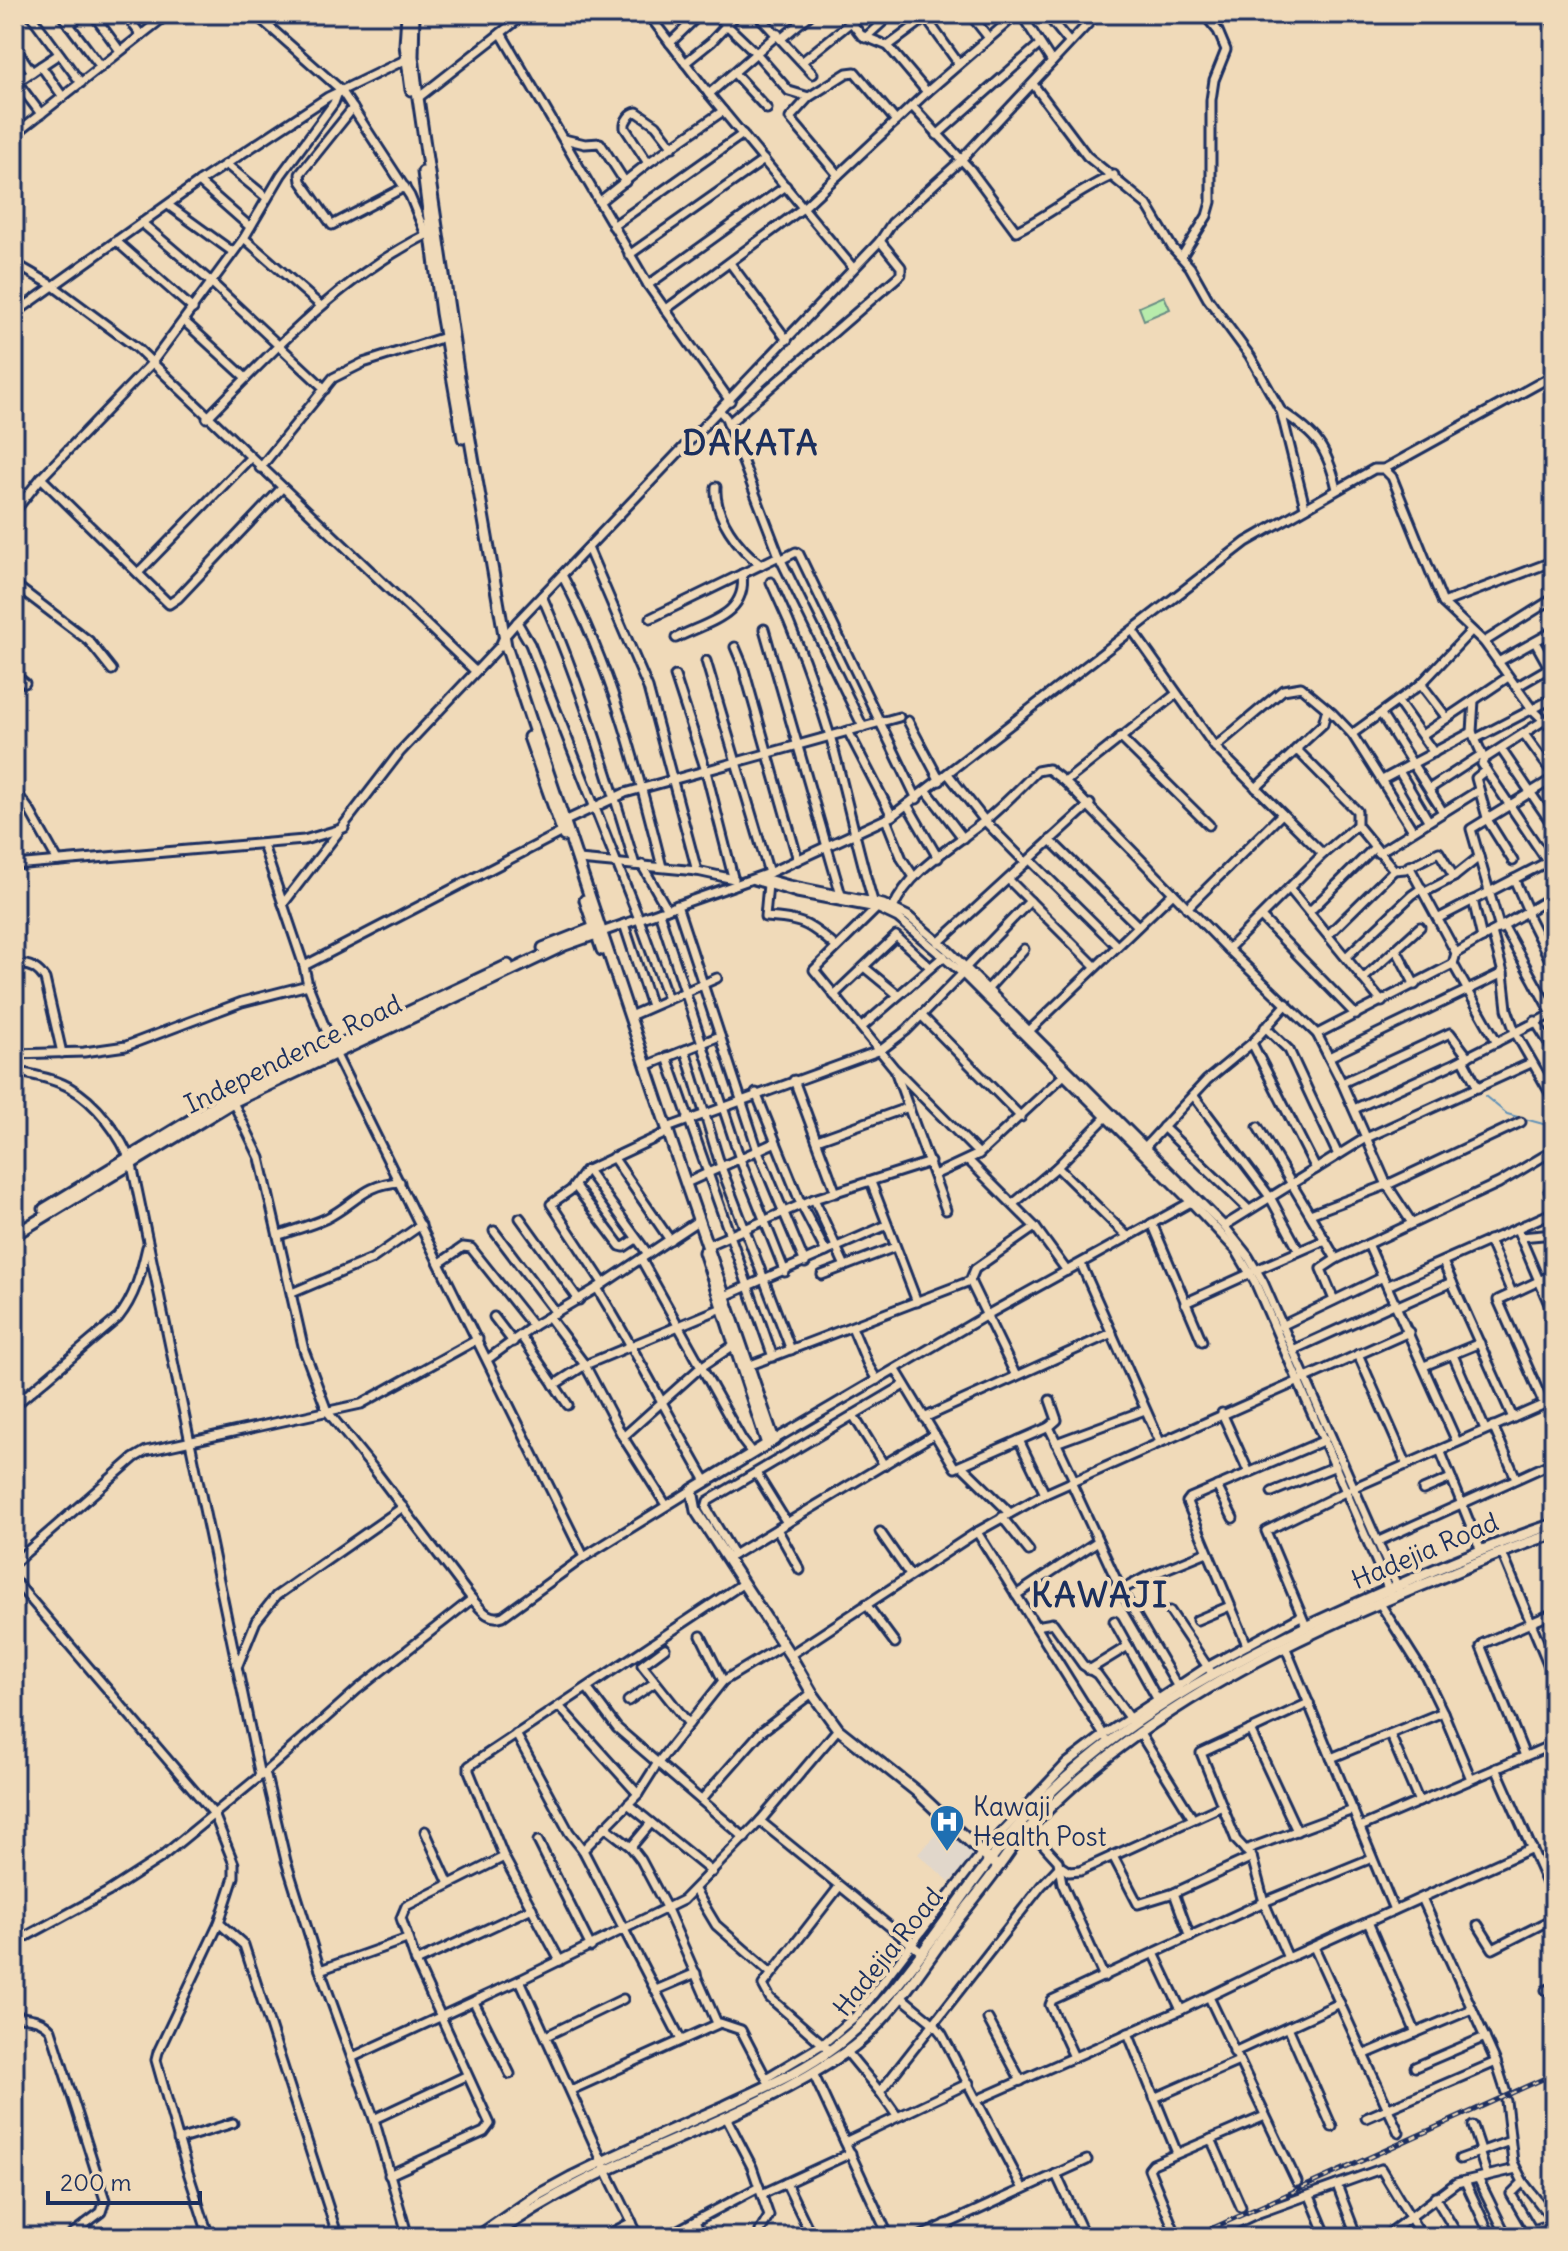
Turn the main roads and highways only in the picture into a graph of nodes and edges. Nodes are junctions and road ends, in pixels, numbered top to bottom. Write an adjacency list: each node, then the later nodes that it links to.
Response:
1 (407, 14): 3 (main road)
2 (414, 14): 3 (main road)
3 (409, 57): 4 (main road); 4 (main road)
4 (421, 135): 5 (main road)
5 (432, 232): 6 (main road); 6 (main road)
6 (475, 489): 7 (main road)
7 (564, 826): 8 (main road); 8 (main road)
8 (601, 930): 9 (main road); 9 (main road); 10 (main road, Independence Road)
9 (665, 1131): 11 (main road); 11 (main road)
10 (130, 1161): 12 (main road, Independence Road); 13 (main road, Independence Road)
11 (697, 1222): 14 (main road); 14 (main road)
12 (14, 1228)
13 (14, 1235)
14 (770, 1442): 19 (main road)
15 (1554, 1524): 17 (main road, Hadejia Road)
16 (1554, 1534): 17 (main road, Hadejia Road)
17 (1394, 1591): 18 (main road, Hadejia Road); 18 (main road, Hadejia Road)
18 (1134, 1726): 19 (main road, Hadejia Road); 20 (main road, Hadejia Road)
19 (986, 1857): 20 (main road); 21 (main road, Hadejia Road)
20 (999, 1866): 22 (main road, Hadejia Road)
21 (770, 2082): 22 (main road); 23 (main road, Hadejia Road)
22 (781, 2093): 23 (main road, Hadejia Road)
23 (604, 2166): 24 (main road, Hadejia Road); 25 (main road, Hadejia Road)
24 (499, 2235)
25 (477, 2237)

